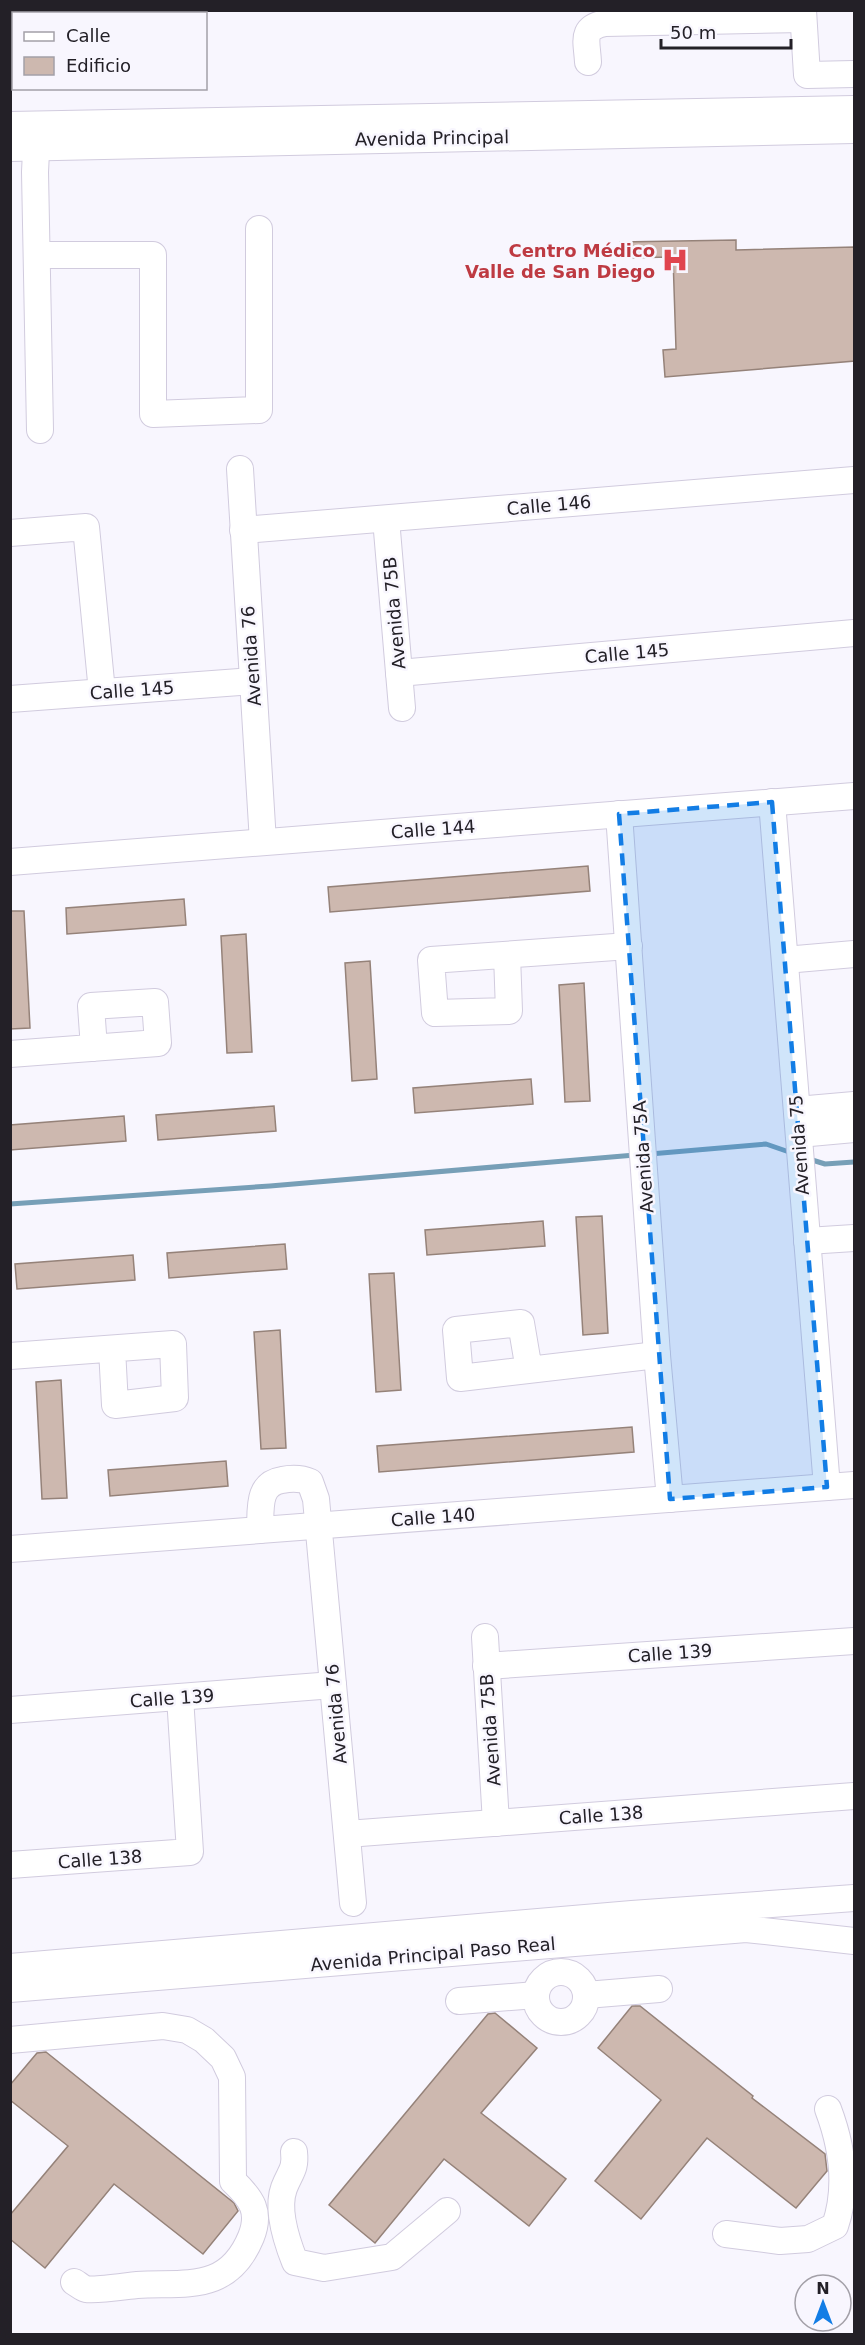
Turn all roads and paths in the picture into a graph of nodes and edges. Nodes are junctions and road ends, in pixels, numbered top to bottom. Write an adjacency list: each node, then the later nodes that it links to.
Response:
1 (803, 15): 2 (street); 4 (street)
2 (588, 62)
3 (855, 74): 4 (street)
4 (807, 75): 6 (street)
5 (855, 109): 6 (street, Avenida Principal)
6 (812, 120): 8 (street, Avenida Principal); 9 (street, Avenida Principal)
7 (10, 124): 9 (street, Avenida Principal)
8 (855, 130)
9 (28, 140): 11 (street)
10 (259, 229): 11 (street)
11 (37, 255): 12 (street)
12 (40, 430)
13 (240, 469): 16 (street, Avenida 76)
14 (855, 480): 15 (street, Calle 146)
15 (386, 519): 16 (street, Calle 146); 19 (street, Avenida 75B)
16 (243, 530): 20 (street, Avenida 76)
17 (10, 533): 21 (street)
18 (855, 633): 19 (street, Calle 145)
19 (399, 673): 23 (street, Avenida 75B)
20 (253, 681): 21 (street, Calle 145); 27 (street, Avenida 76)
21 (102, 692): 22 (street, Calle 145)
22 (10, 699)
23 (402, 708)
24 (855, 796): 25 (street, Calle 144)
25 (772, 802): 26 (street, Calle 144); 32 (street, Avenida 75)
26 (619, 814): 27 (street, Calle 144); 29 (street, Avenida 75A)
27 (263, 842): 28 (street, Calle 144)
28 (10, 862)
29 (629, 946): 31 (street); 41 (street, Avenida 75A)
30 (855, 954): 32 (street)
31 (507, 955)
32 (785, 960): 37 (street, Avenida 75)
33 (94, 1048): 34 (street)
34 (10, 1054)
35 (855, 1105): 37 (street)
36 (855, 1129): 37 (street)
37 (798, 1138): 39 (street, Avenida 75)
38 (855, 1238): 39 (street)
39 (807, 1241): 45 (street, Avenida 75)
40 (112, 1348): 42 (street)
41 (657, 1355): 43 (street); 46 (street, Avenida 75A)
42 (10, 1356)
43 (529, 1370)
44 (855, 1485): 45 (street, Calle 140)
45 (827, 1487): 46 (street, Calle 140)
46 (670, 1499): 47 (street, Calle 140)
47 (318, 1525): 48 (street, Calle 140); 48 (street, Avenida 76); 53 (street, Avenida 76)
48 (260, 1530): 49 (street, Calle 140)
49 (10, 1549)
50 (485, 1637): 52 (street, Avenida 75B)
51 (855, 1641): 52 (street, Calle 139)
52 (486, 1666): 57 (street, Avenida 75B)
53 (333, 1685): 54 (street, Calle 139); 58 (street, Avenida 76)
54 (180, 1697): 55 (street, Calle 139); 59 (street, Calle 138)
55 (10, 1710)
56 (855, 1796): 57 (street, Calle 138)
57 (496, 1823): 58 (street, Calle 138)
58 (347, 1834): 62 (street, Avenida 76)
59 (10, 1865)
60 (855, 1898): 61 (street, Avenida Principal Paso Real)
61 (828, 1900): 63 (street, Avenida Principal Paso Real); 64 (street)
62 (353, 1903)
63 (565, 1931): 64 (street, Avenida Principal Paso Real); 66 (street, Avenida Principal Paso Real); 67 (street); 68 (street, Avenida Principal Paso Real)
64 (828, 1938): 65 (street, Avenida Principal Paso Real)
65 (855, 1941)
66 (10, 1967)
67 (560, 1972): 70 (street); 71 (street)
68 (10, 1989)
69 (659, 1989): 71 (street)
70 (536, 1995): 71 (street); 72 (street)
71 (586, 1995)
72 (459, 2001)
73 (10, 2040): 78 (street)
74 (828, 2109): 77 (street)
75 (294, 2152): 76 (street)
76 (447, 2211)
77 (726, 2234)
78 (74, 2282)

